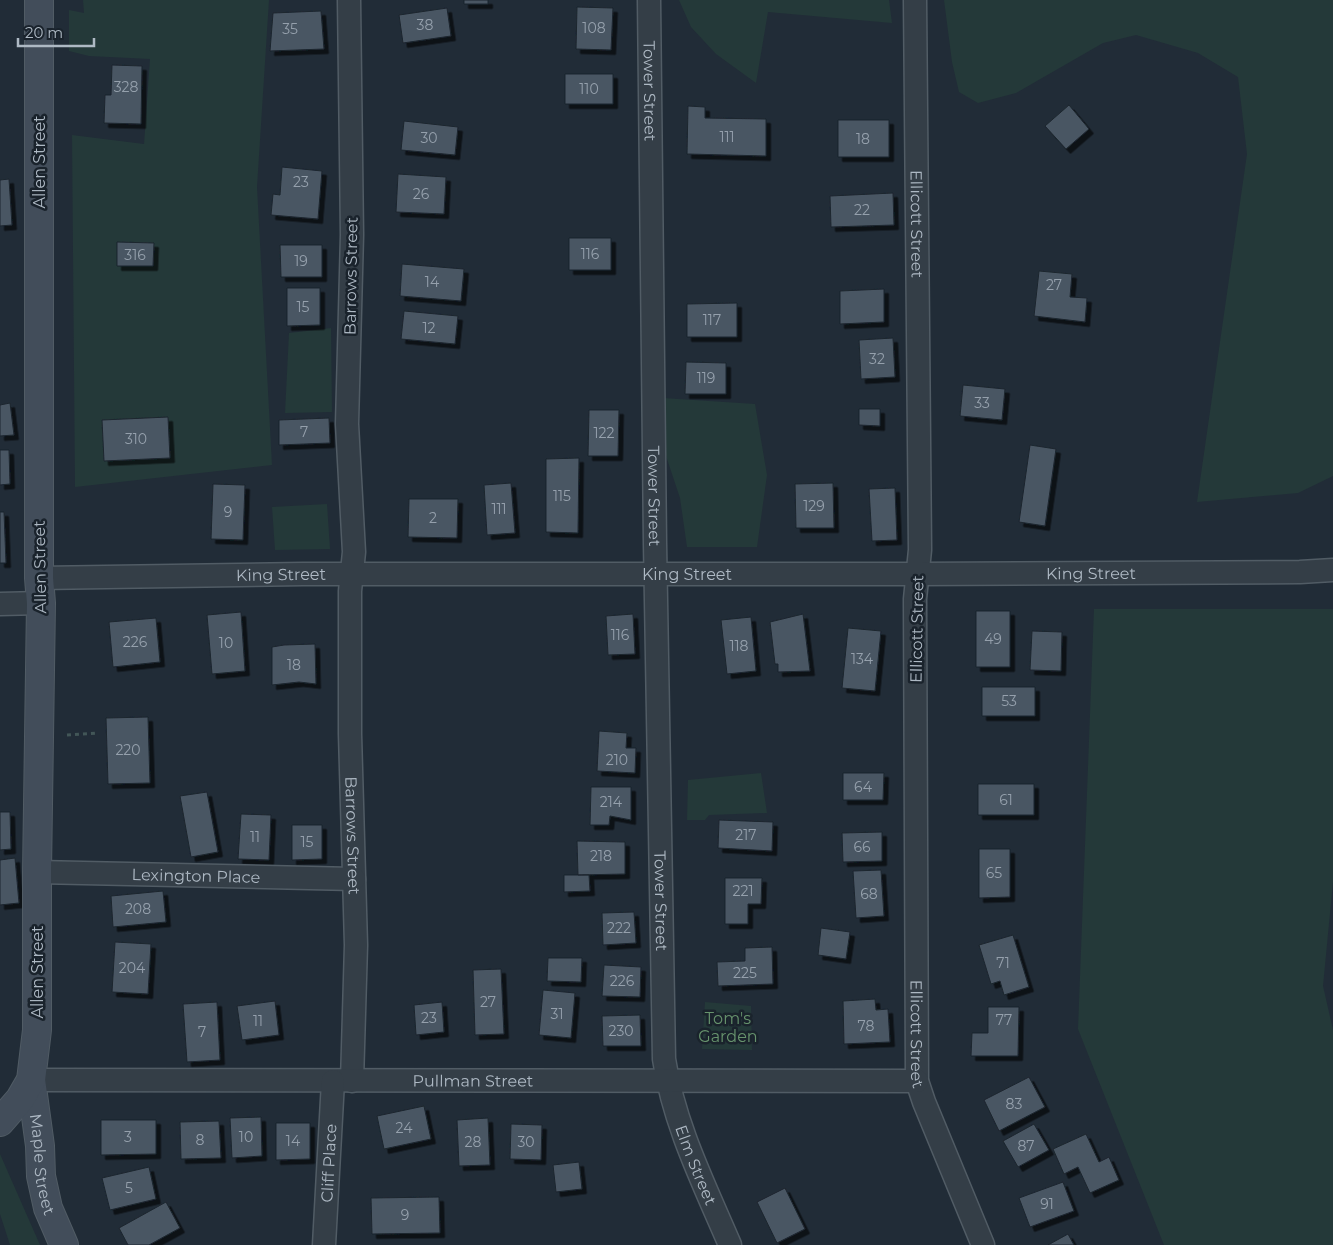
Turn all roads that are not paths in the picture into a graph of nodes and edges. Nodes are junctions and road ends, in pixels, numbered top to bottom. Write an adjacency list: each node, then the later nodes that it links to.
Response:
1 (39, 0): 9 (street, Allen Street)
2 (349, 0): 6 (street, Barrows Street)
3 (649, 0): 7 (street, Tower Street)
4 (915, 0): 8 (street, Ellicott Street)
5 (1333, 570): 8 (street, King Street)
6 (352, 572): 7 (street, King Street); 9 (street, King Street); 12 (street, Barrows Street)
7 (656, 574): 8 (street, King Street); 16 (street, Tower Street)
8 (917, 574): 15 (street, Ellicott Street)
9 (40, 590): 10 (street, King Street); 11 (street, Allen Street)
10 (0, 604)
11 (37, 872): 12 (street, Lexington Place); 13 (street, Allen Street)
12 (354, 879): 14 (street, Barrows Street)
13 (31, 1080): 14 (street, Pullman Street); 17 (street, Allen Street); 19 (street, Maple Street)
14 (343, 1081): 16 (street, Pullman Street); 20 (street, Cliff Place)
15 (917, 1081): 16 (street, Pullman Street); 18 (street, Ellicott Street)
16 (668, 1082): 21 (street, Elm Street)
17 (0, 1122)
18 (977, 1243)
19 (64, 1245)
20 (324, 1245)
21 (730, 1245)

